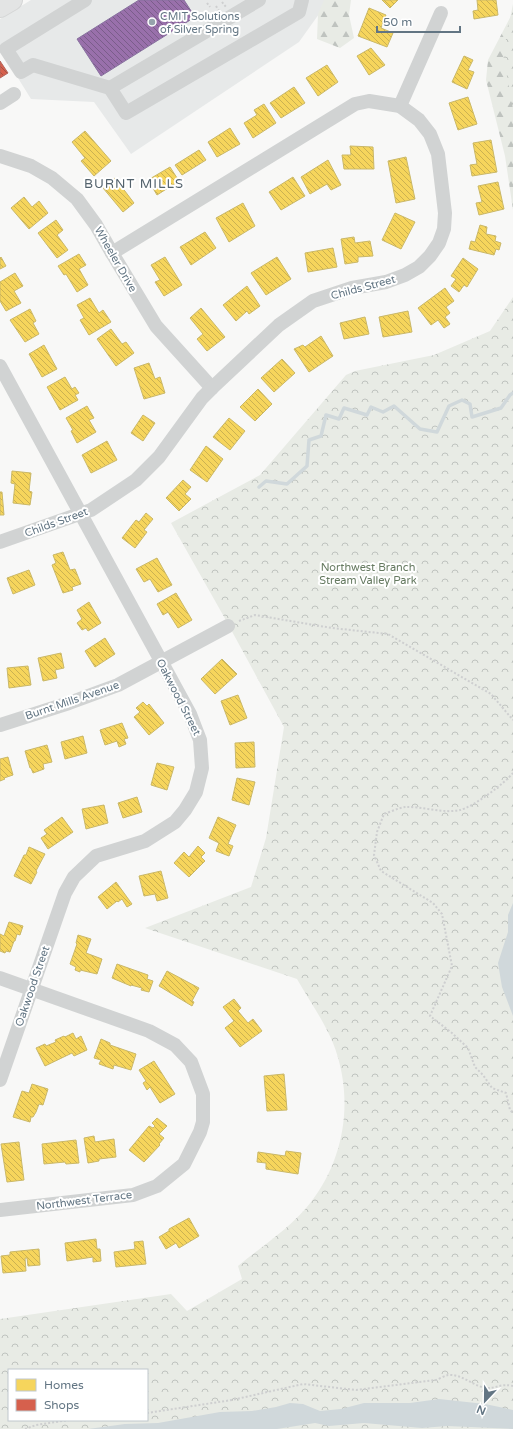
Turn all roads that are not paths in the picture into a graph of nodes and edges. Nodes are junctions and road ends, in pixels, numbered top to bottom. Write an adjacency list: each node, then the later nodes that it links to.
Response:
1 (12, 0): 5 (highway)
2 (85, 0): 7 (street)
3 (259, 0): 8 (street)
4 (302, 0): 8 (street)
5 (0, 7)
6 (441, 13): 11 (street)
7 (3, 44): 8 (street)
8 (110, 88)
9 (14, 94): 10 (street)
10 (0, 103)
11 (400, 106): 13 (street, Childs Street); 15 (street, Childs Street)
12 (0, 156): 13 (street, Wheeler Drive)
13 (112, 253): 15 (street, Wheeler Drive)
14 (0, 366): 16 (street, Oakwood Street)
15 (212, 388): 16 (street, Childs Street)
16 (81, 513): 17 (street, Childs Street); 19 (street, Oakwood Street)
17 (0, 542)
18 (228, 626): 19 (street, Burnt Mills Avenue)
19 (161, 662): 20 (street, Burnt Mills Avenue); 22 (street, Oakwood Street)
20 (0, 725)
21 (0, 978): 22 (street, Northwest Terrace)
22 (31, 989): 23 (street, Oakwood Street); 24 (street, Northwest Terrace)
23 (0, 1080)
24 (0, 1210)

